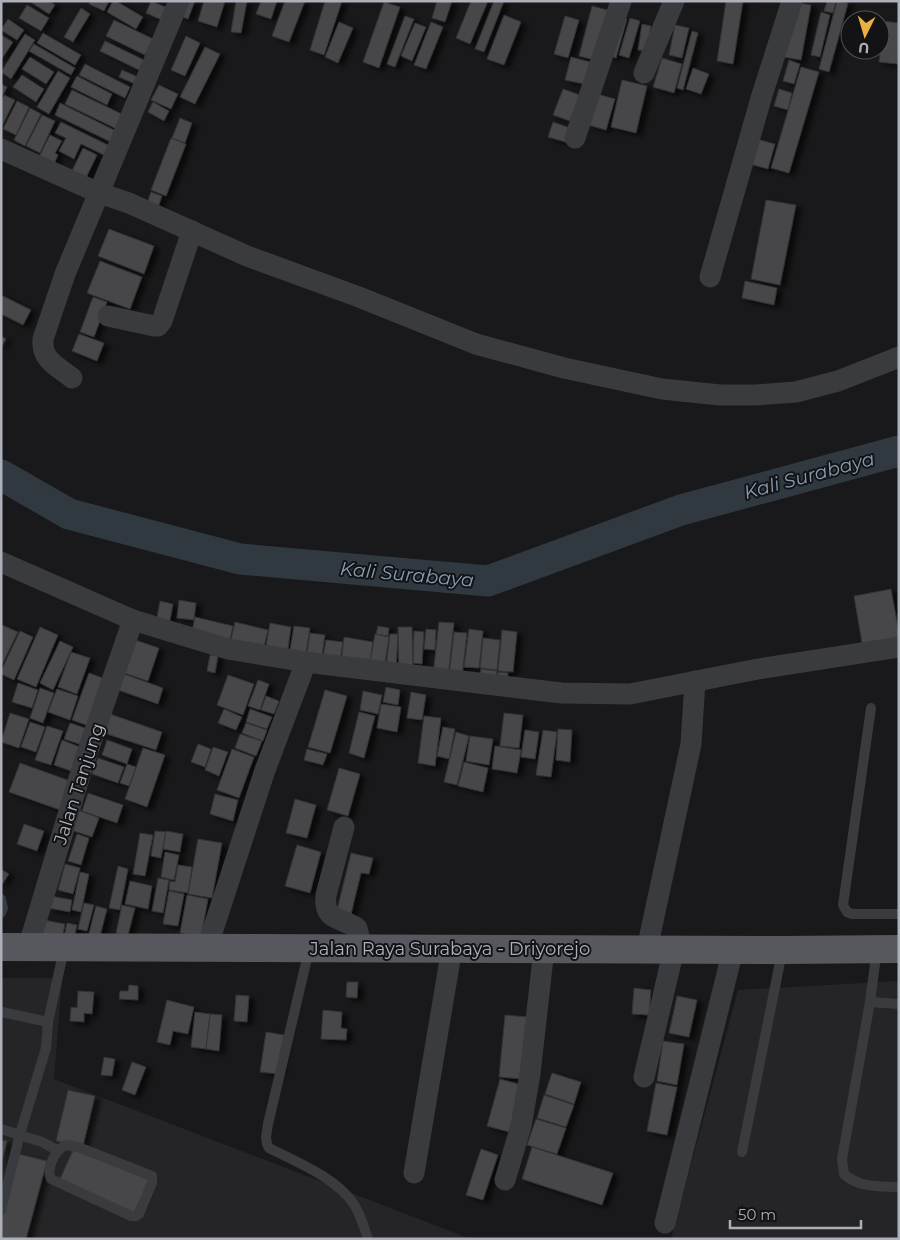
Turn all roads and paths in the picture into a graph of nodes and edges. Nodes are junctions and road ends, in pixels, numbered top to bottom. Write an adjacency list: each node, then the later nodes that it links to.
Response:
1 (179, 1): 8 (street)
2 (621, 1): 6 (street)
3 (674, 1): 5 (street)
4 (792, 1): 10 (street)
5 (644, 73)
6 (575, 138)
7 (1, 149): 8 (street)
8 (99, 193): 9 (street); 13 (street)
9 (192, 231): 11 (street); 12 (street)
10 (710, 277)
11 (108, 316)
12 (899, 356)
13 (72, 378)
14 (1, 562): 15 (street)
15 (133, 620): 17 (street); 24 (street, Jalan Tanjung)
16 (899, 647): 18 (street)
17 (306, 662): 18 (street); 26 (street)
18 (695, 681): 32 (street)
19 (870, 708): 23 (lane)
20 (344, 827): 28 (street)
21 (1, 899): 22 (lane)
22 (1, 912)
23 (899, 914)
24 (14, 948): 25 (main road, Jalan Raya Surabaya - Driyorejo)
25 (64, 948): 26 (main road, Jalan Raya Surabaya - Driyorejo); 39 (lane)
26 (208, 948): 27 (main road, Jalan Raya Surabaya - Driyorejo)
27 (309, 948): 28 (main road, Jalan Raya Surabaya - Driyorejo); 50 (lane)
28 (362, 948): 29 (main road, Jalan Raya Surabaya - Driyorejo)
29 (452, 948): 30 (main road, Jalan Raya Surabaya - Driyorejo); 45 (street)
30 (544, 949): 32 (main road, Jalan Raya Surabaya - Driyorejo); 46 (street)
31 (888, 949): 35 (main road, Jalan Raya Surabaya - Driyorejo); 36 (lane)
32 (647, 950): 33 (main road, Jalan Raya Surabaya - Driyorejo)
33 (674, 950): 34 (main road, Jalan Raya Surabaya - Driyorejo); 40 (street)
34 (733, 950): 35 (main road, Jalan Raya Surabaya - Driyorejo); 49 (street)
35 (782, 950): 44 (lane)
36 (870, 1002): 37 (lane); 47 (lane)
37 (899, 1004)
38 (2, 1012): 39 (lane)
39 (48, 1022): 42 (lane)
40 (644, 1077)
41 (1, 1129): 42 (lane)
42 (20, 1134): 43 (lane); 48 (lane)
43 (57, 1150): 43 (lane)
44 (742, 1152)
45 (414, 1173)
46 (506, 1180)
47 (899, 1187)
48 (1, 1210)
49 (665, 1223)
50 (368, 1239)

